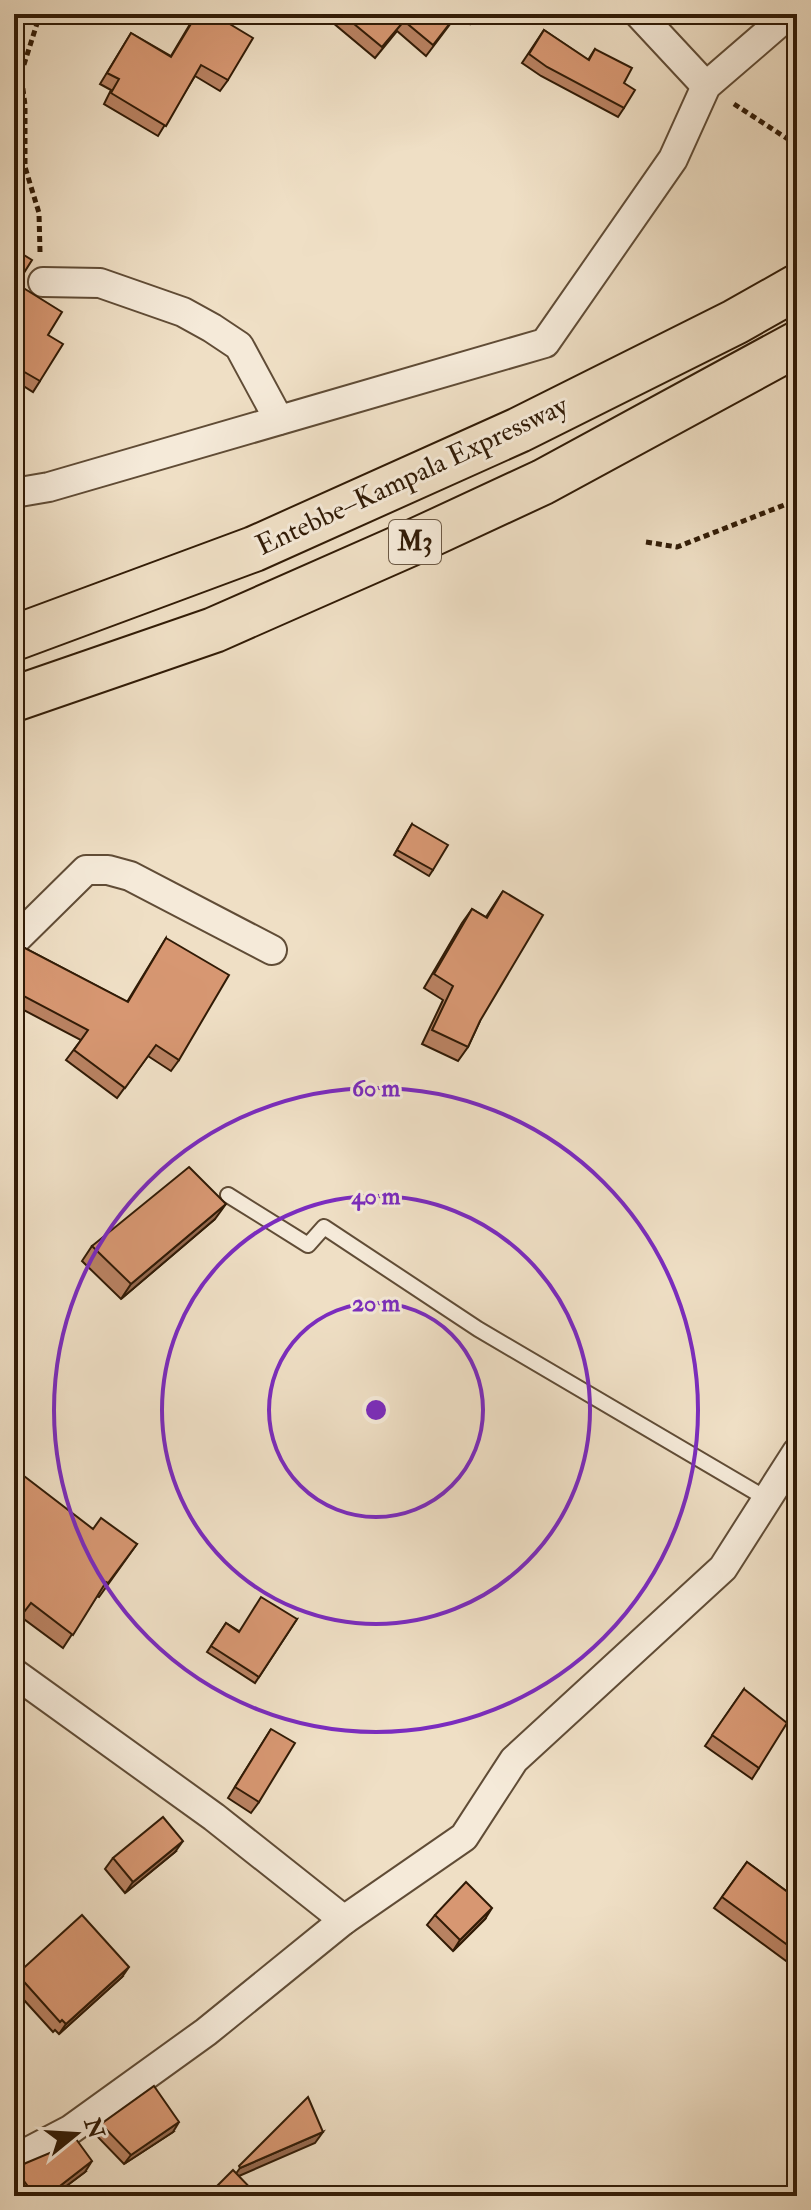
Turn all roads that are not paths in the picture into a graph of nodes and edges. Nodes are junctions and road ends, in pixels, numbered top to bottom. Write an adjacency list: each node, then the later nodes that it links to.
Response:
1 (639, 14): 3 (street)
2 (786, 14): 3 (street)
3 (706, 86): 7 (street)
4 (43, 282): 7 (street)
5 (797, 287): 9 (highway, Entebbe–Kampala Expressway / M3)
6 (797, 344): 10 (highway, Entebbe–Kampala Expressway / M3)
7 (279, 420): 8 (street)
8 (14, 493)
9 (14, 638)
10 (14, 699)
11 (14, 941): 12 (street)
12 (272, 950)
13 (228, 1195): 15 (lane)
14 (797, 1452): 15 (street)
15 (767, 1499): 17 (street)
16 (14, 1673): 17 (street)
17 (344, 1920): 18 (street)
18 (14, 2157)

